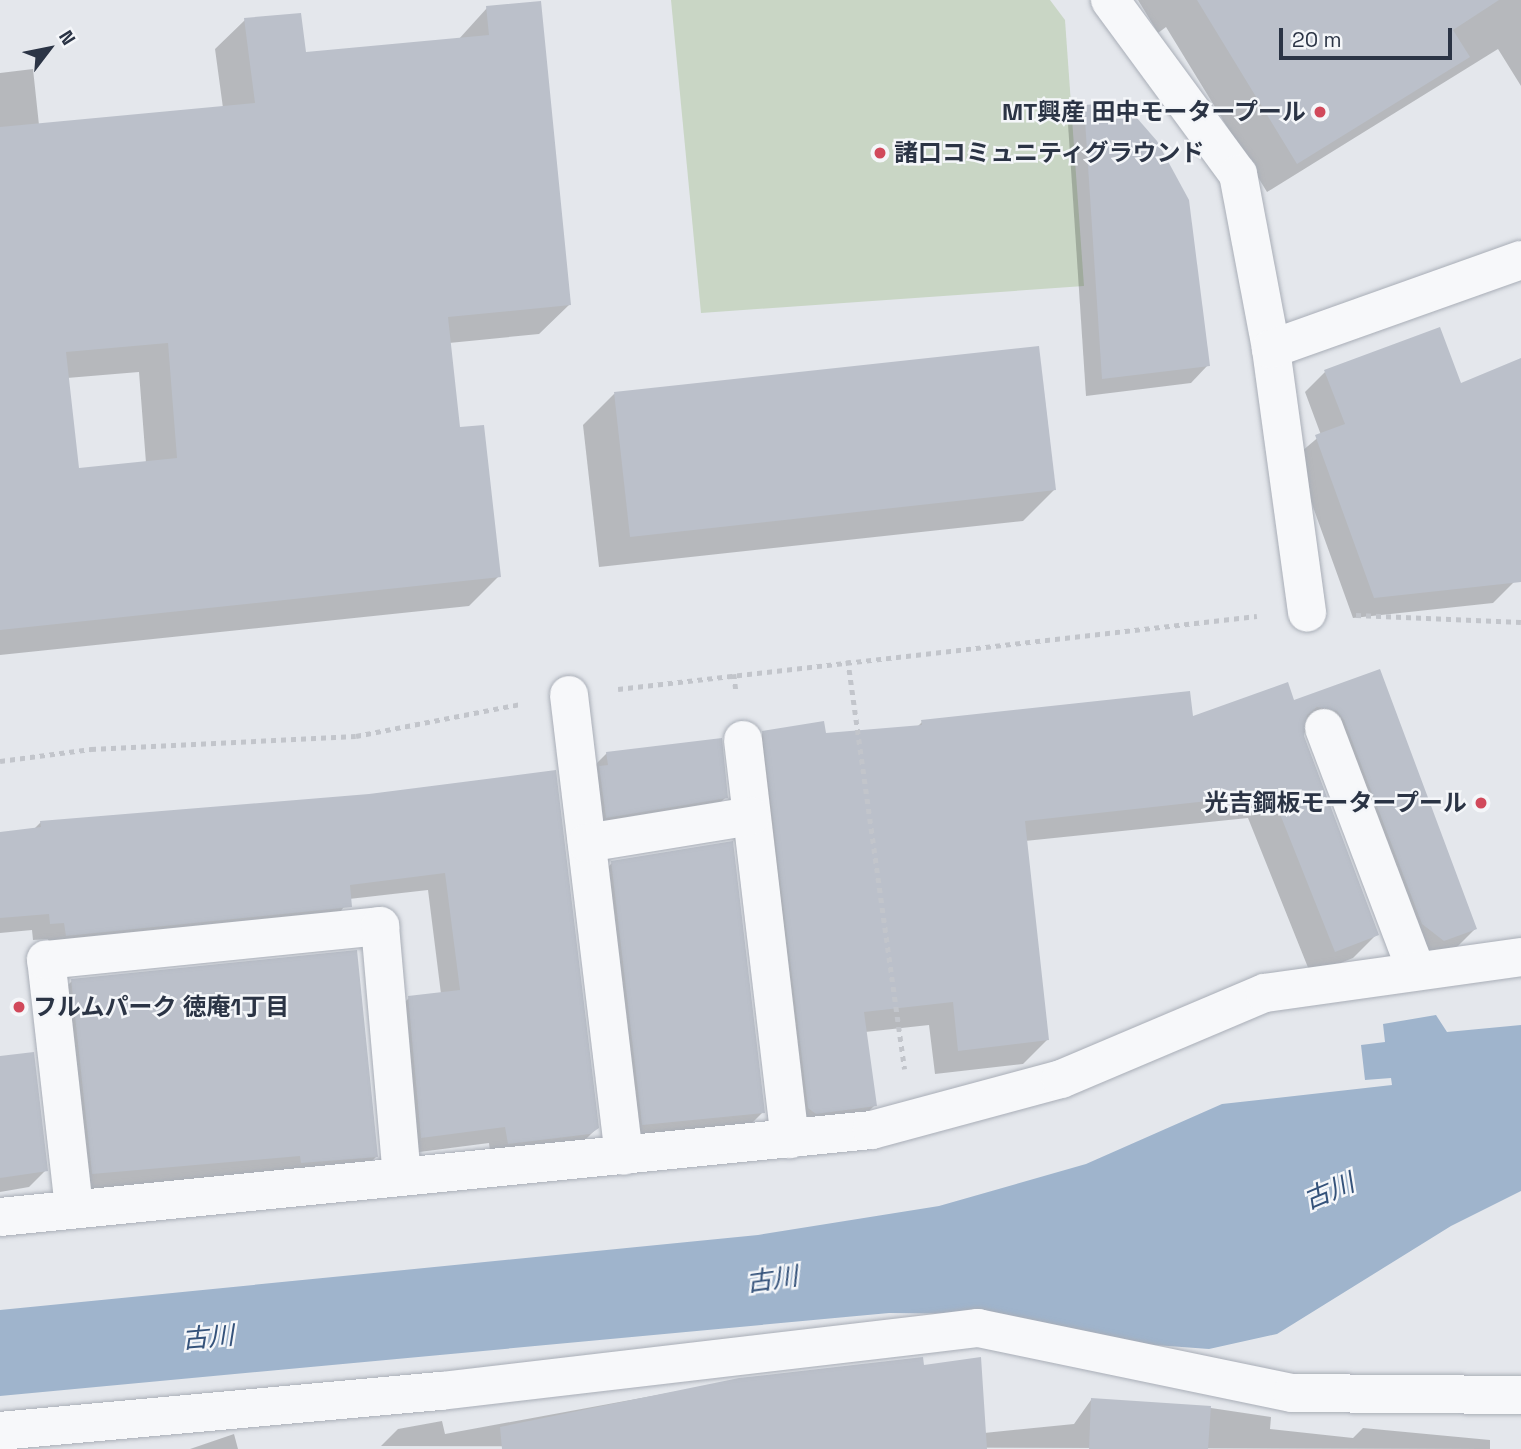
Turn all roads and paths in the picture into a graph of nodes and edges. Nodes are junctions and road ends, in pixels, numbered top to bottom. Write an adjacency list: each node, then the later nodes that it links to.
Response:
1 (1110, 0): 3 (street)
2 (1521, 260): 3 (street)
3 (1271, 349): 4 (street)
4 (1307, 614): 5 (path); 6 (path)
5 (1521, 622)
6 (848, 660): 7 (path); 15 (path)
7 (569, 695): 10 (path); 12 (street)
8 (1324, 728): 14 (street)
9 (743, 740): 11 (street)
10 (0, 761)
11 (751, 816): 12 (street); 16 (street)
12 (587, 843): 17 (street)
13 (1521, 957): 14 (street)
14 (1416, 970): 15 (street)
15 (912, 1121): 16 (street)
16 (790, 1139): 17 (street)
17 (624, 1156): 18 (street)
18 (402, 1175): 19 (street); 19 (street)
19 (74, 1208): 20 (street)
20 (0, 1217)
21 (1521, 1395): 22 (street)
22 (0, 1431)

